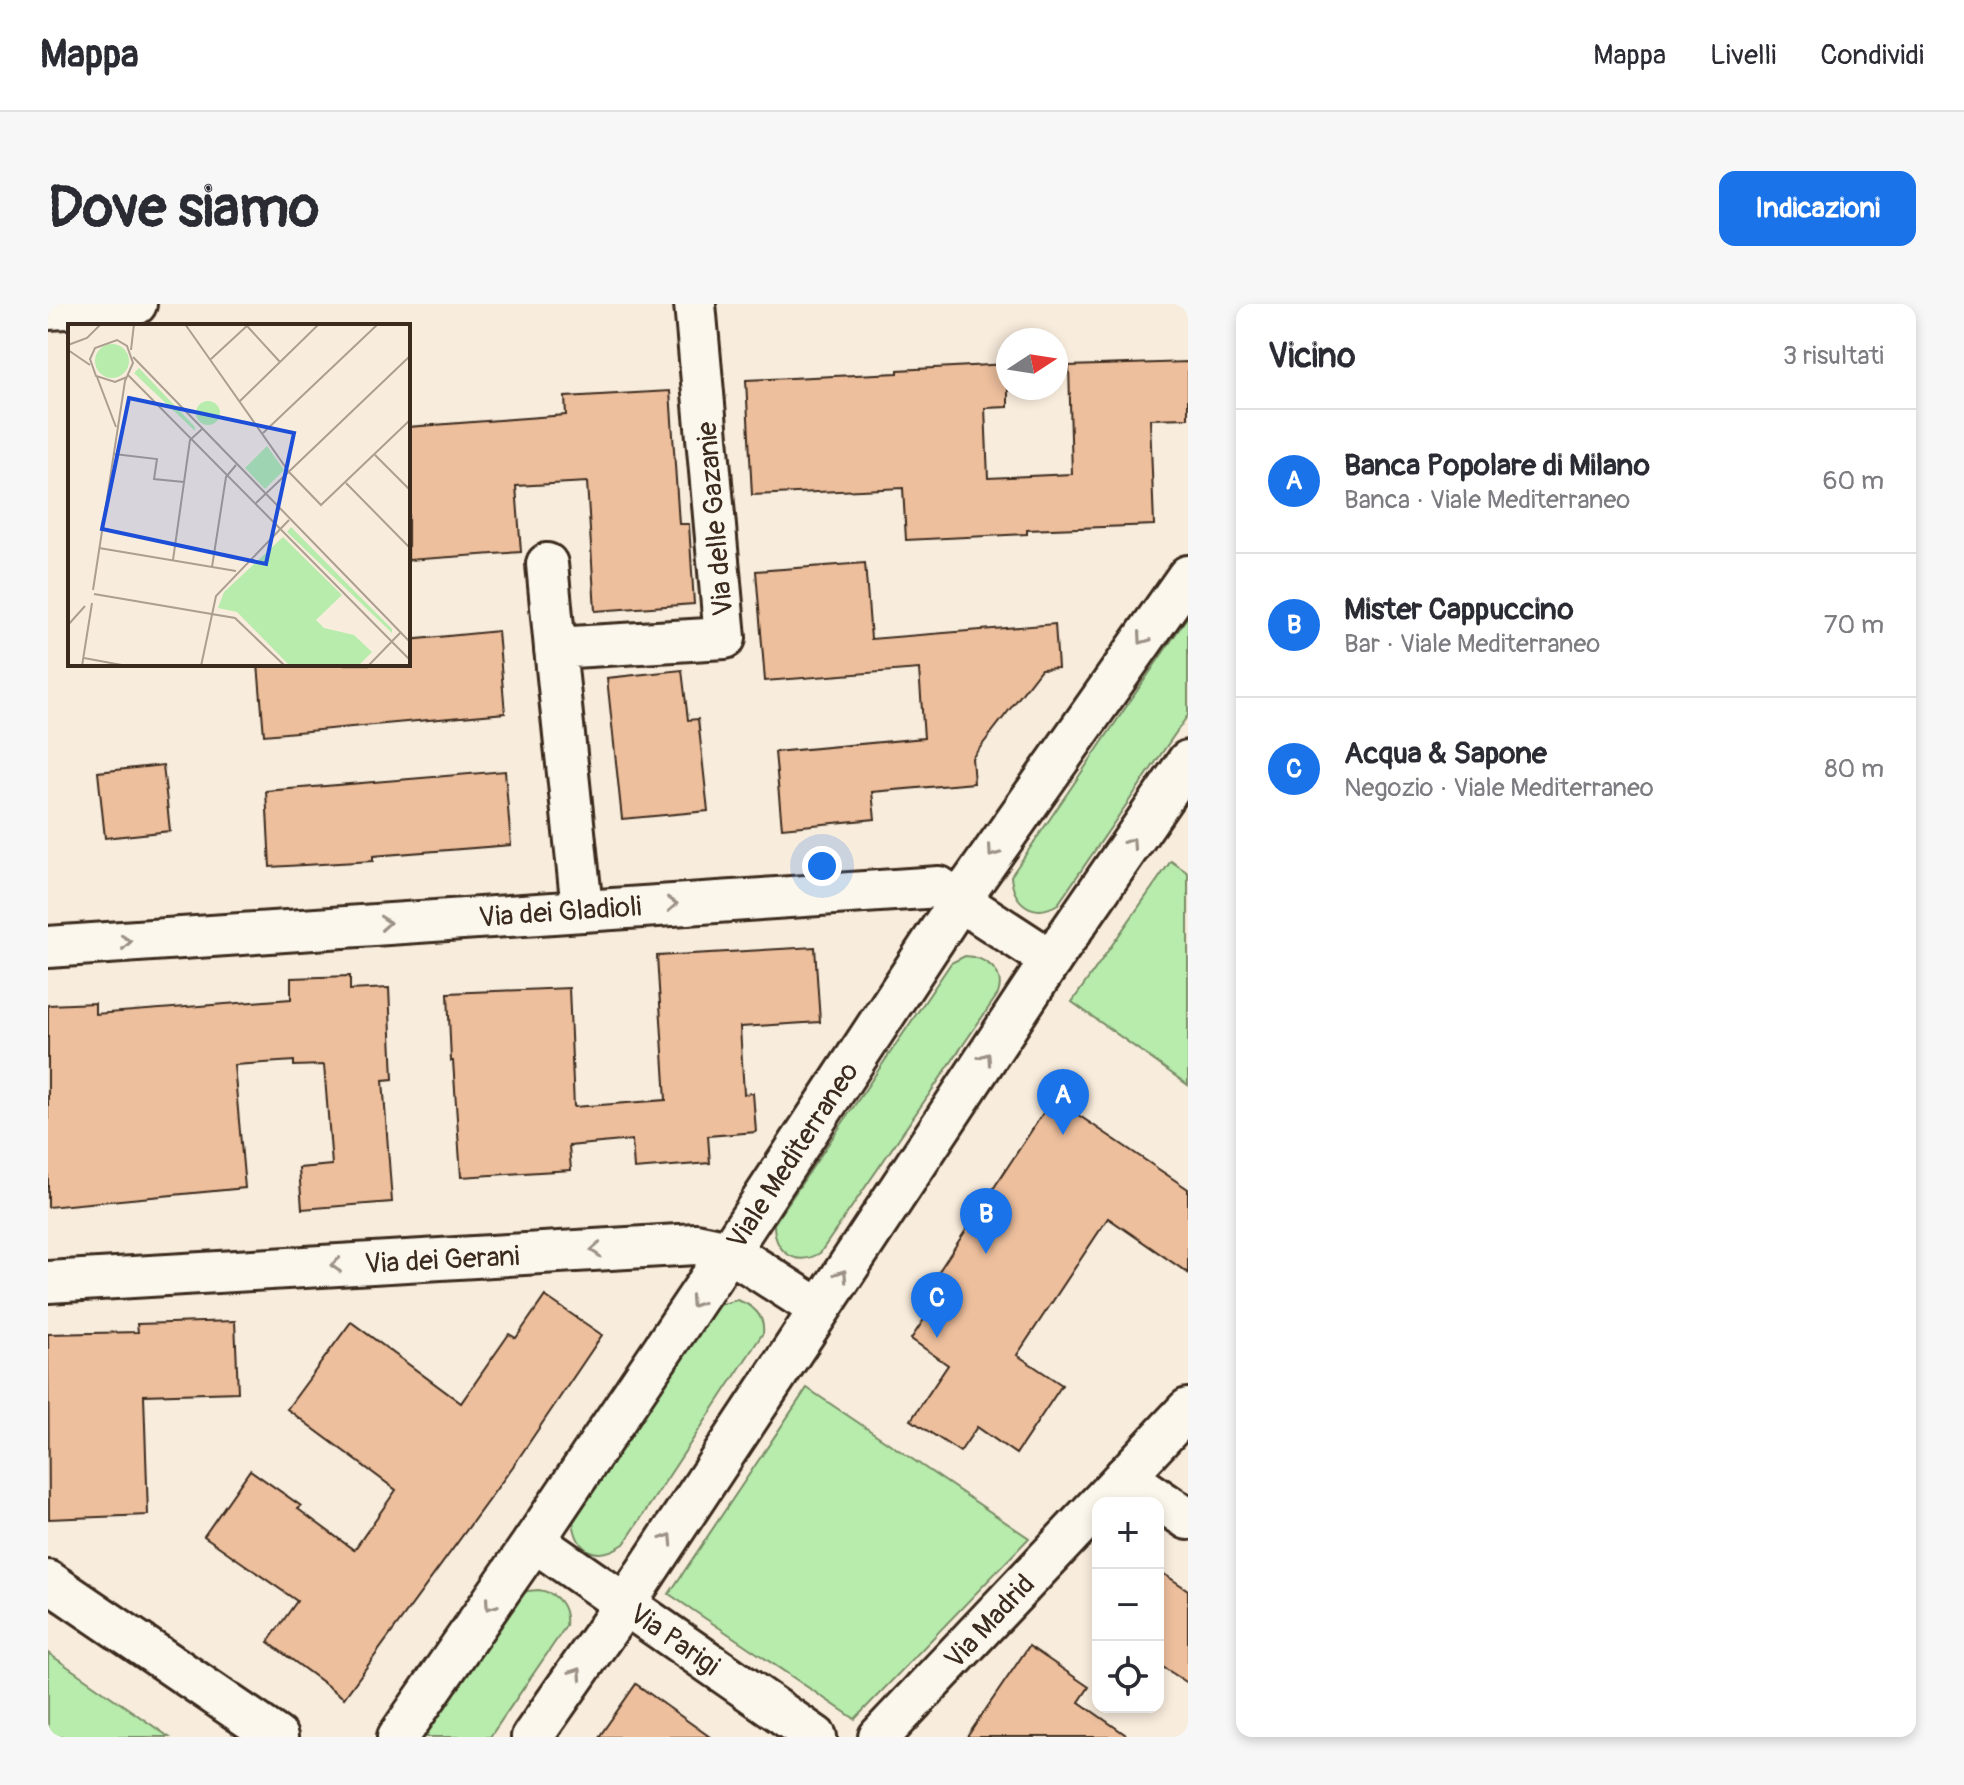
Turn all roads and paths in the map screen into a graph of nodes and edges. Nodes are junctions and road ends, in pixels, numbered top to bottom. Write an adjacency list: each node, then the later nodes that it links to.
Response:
1 (136, 304): 3 (street)
2 (695, 304): 6 (street, Via delle Gazanie)
3 (48, 309)
4 (547, 564): 6 (street)
5 (1188, 576): 8 (street, Viale Mediterraneo, one-way to 8)
6 (555, 648): 9 (street)
7 (1188, 761): 11 (street, one-way to 7)
8 (960, 900): 9 (street, Via dei Gladioli, one-way to 8); 11 (street, Via dei Gladioli); 12 (street, Viale Mediterraneo)
9 (582, 909): 10 (street, Via dei Gladioli, one-way to 9)
10 (48, 947)
11 (1051, 960): 14 (street, one-way to 11)
12 (729, 1251): 13 (street, Via dei Gerani, one-way to 13); 14 (street, Via dei Gerani); 18 (street, Viale Mediterraneo, one-way to 18)
13 (48, 1282)
14 (819, 1309): 20 (street, one-way to 14)
15 (1188, 1409): 16 (street, Via Madrid)
16 (1108, 1495): 17 (street); 25 (street, Via Madrid)
17 (1188, 1519)
18 (534, 1541): 20 (street, Via Parigi); 22 (street, Viale Mediterraneo, one-way to 22)
19 (48, 1581): 21 (street)
20 (625, 1604): 23 (street, one-way to 20); 24 (street, Via Parigi)
21 (277, 1737)
22 (398, 1737)
23 (532, 1737)
24 (816, 1737)
25 (879, 1737)

